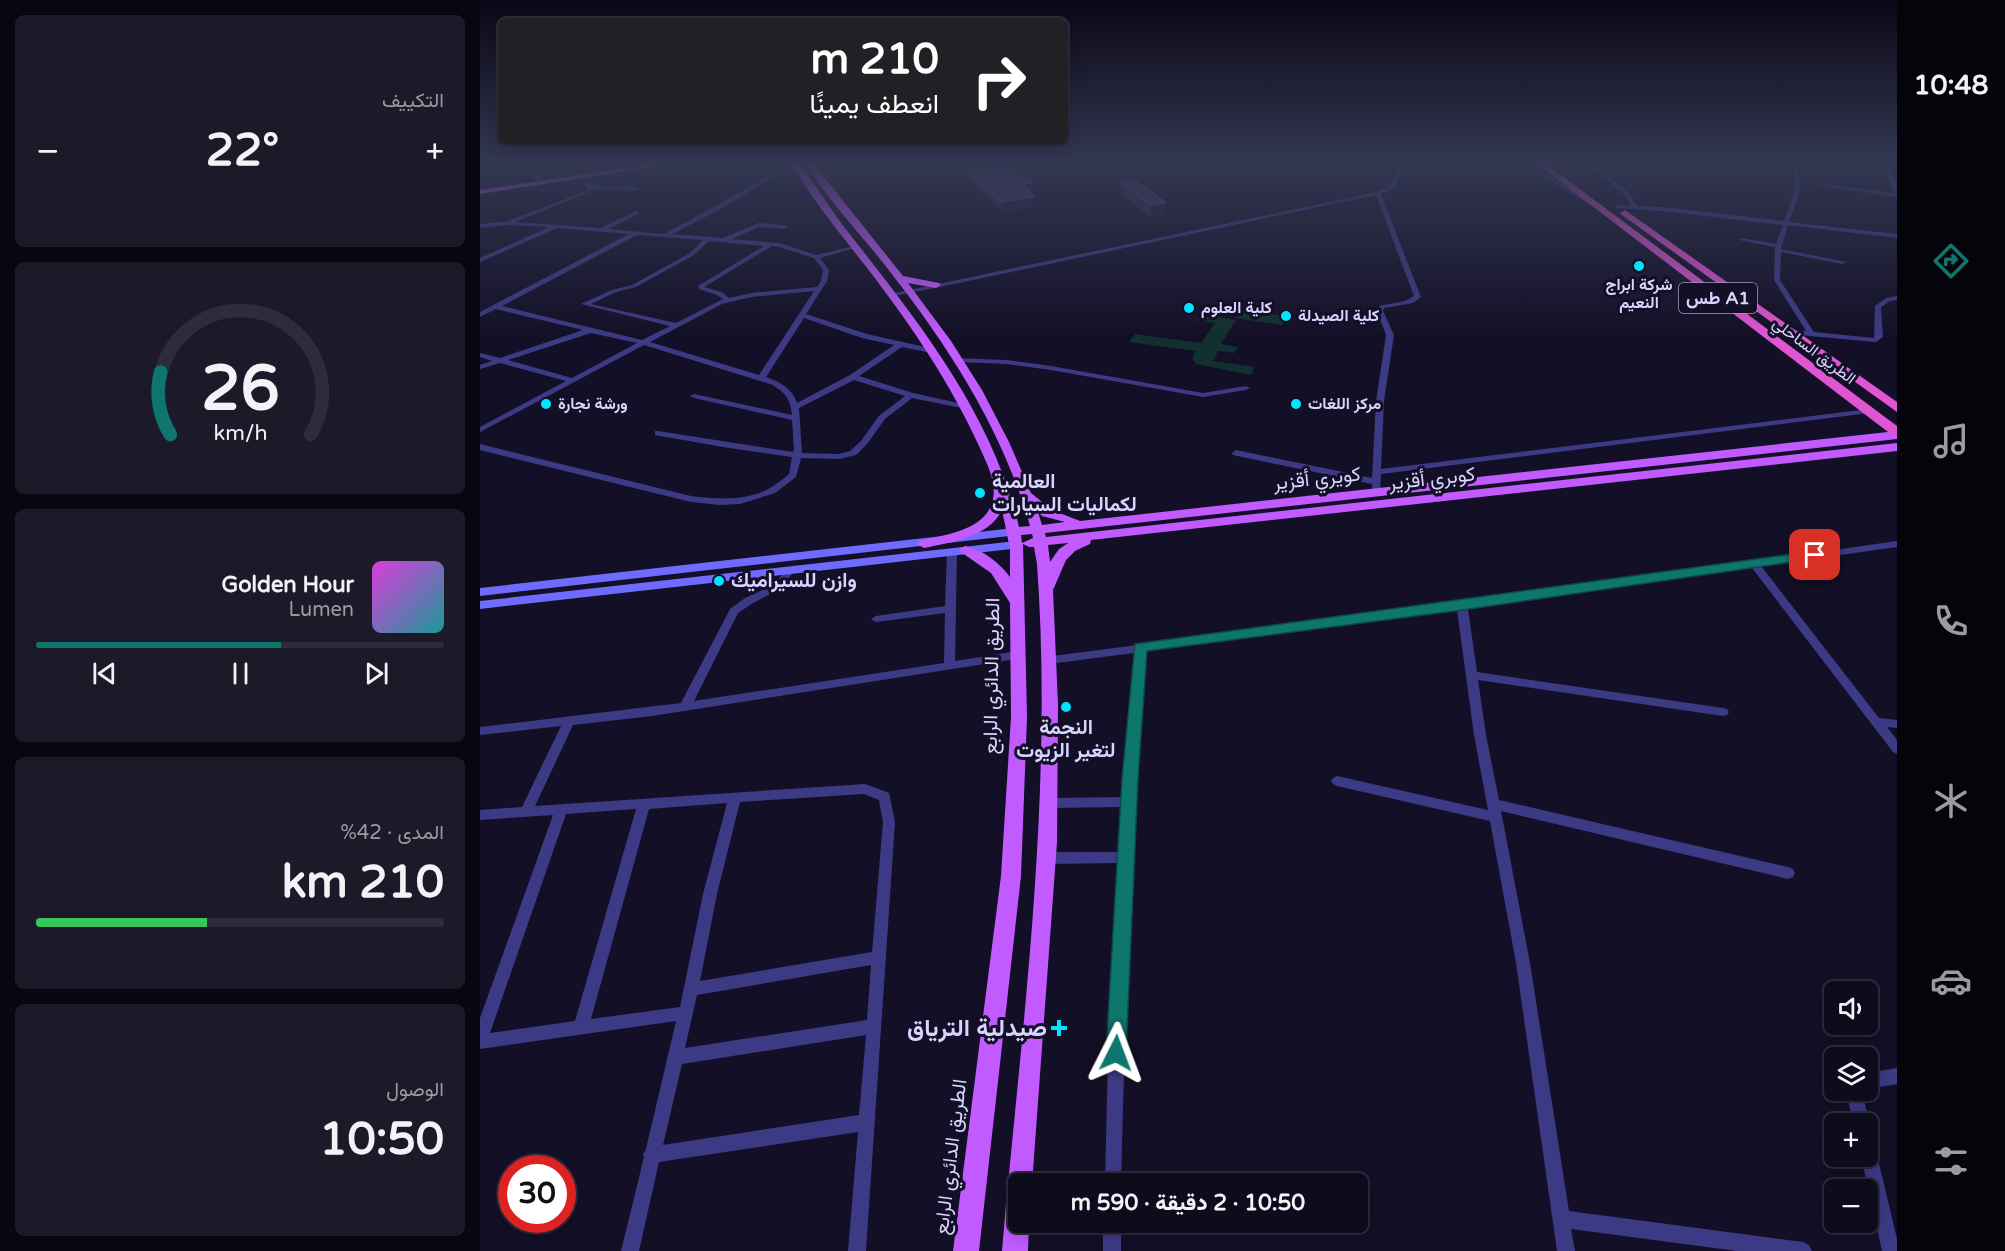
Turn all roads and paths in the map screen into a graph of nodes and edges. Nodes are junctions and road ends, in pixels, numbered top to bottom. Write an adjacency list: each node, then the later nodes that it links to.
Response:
1 (510, 221): 11 (street)
2 (619, 221): 16 (street)
3 (693, 221): 18 (street)
4 (838, 221): 24 (main road, الطريق الدائري الرابع)
5 (852, 221): 31 (main road, الطريق الدائري الرابع)
6 (1237, 221): 29 (street)
7 (1391, 221): 66 (street)
8 (1619, 221): 57 (highway, الطريق الساحلي / طس A1)
9 (1637, 221): 39 (highway, الطريق الساحلي)
10 (1772, 221): 12 (street)
11 (506, 223): 13 (street); 14 (street)
12 (1787, 223): 19 (street); 25 (street)
13 (480, 226)
14 (557, 226): 16 (street); 27 (street)
15 (784, 227): 21 (street)
16 (602, 230): 17 (street)
17 (636, 232): 18 (street); 34 (street)
18 (666, 235): 20 (street)
19 (1897, 236)
20 (708, 239): 21 (street); 37 (street)
21 (725, 240): 23 (street)
22 (1742, 240): 25 (street)
23 (771, 244): 26 (street); 33 (street)
24 (856, 246): 26 (street); 31 (main road, الطريق الدائري الرابع)
25 (1778, 248): 28 (street); 40 (street)
26 (816, 256): 30 (street)
27 (480, 260)
28 (1843, 262)
29 (942, 286): 31 (main road); 31 (street); 31 (main road)
30 (819, 289): 33 (street); 36 (street)
31 (905, 293): 43 (main road, الطريق الدائري الرابع); 45 (main road, الطريق الدائري الرابع)
32 (1897, 298): 40 (street)
33 (727, 300): 37 (street)
34 (496, 307): 35 (street); 38 (street)
35 (480, 315)
36 (803, 315): 42 (street); 48 (street)
37 (676, 325): 41 (street)
38 (589, 330): 41 (street); 46 (street)
39 (1790, 332): 40 (street); 56 (highway, الطريق الساحلي)
40 (1811, 333)
41 (644, 343): 48 (street); 50 (street)
42 (899, 345): 43 (street); 49 (street)
43 (931, 351): 55 (main road, الطريق الدائري الرابع)
44 (480, 356): 46 (street)
45 (958, 360): 51 (street); 68 (main road, الطريق الدائري الرابع)
46 (498, 361): 47 (street); 50 (street)
47 (480, 367)
48 (762, 377): 54 (street)
49 (853, 377): 52 (street); 54 (street)
50 (573, 380): 59 (street)
51 (1246, 388)
52 (911, 395): 55 (street); 65 (street)
53 (694, 396): 58 (street)
54 (795, 407): 58 (street)
55 (964, 407): 67 (main road, الطريق الدائري الرابع)
56 (1897, 408)
57 (1869, 411): 60 (highway, الطريق الساحلي / طس A1); 66 (street)
58 (795, 418): 65 (street)
59 (480, 430)
60 (1897, 433): 66 (main road, كويري أقزير)
61 (658, 434): 65 (street)
62 (480, 447): 65 (street)
63 (1897, 447): 69 (main road, كوبري أقزير)
64 (1236, 453): 66 (street)
65 (798, 455)
66 (1377, 482): 69 (main road, كويري أقزير)
67 (1001, 485): 71 (main road, الطريق الدائري الرابع); 72 (main road)
68 (1023, 491): 69 (main road); 70 (main road, الطريق الدائري الرابع)
69 (1115, 527): 70 (main road, كوبري أقزير); 78 (main road)
70 (1038, 535): 71 (main road, كوبري أقزير); 78 (main road, الطريق الدائري الرابع)
71 (1015, 538): 72 (main road); 74 (main road); 82 (main road, الطريق الدائري الرابع)
72 (924, 544): 77 (main road)
73 (1897, 544): 75 (street)
74 (958, 551): 76 (main road); 81 (street); 82 (main road)
75 (1753, 563): 80 (street); 92 (street)
76 (789, 571): 79 (main road); 89 (street)
77 (480, 592)
78 (1045, 598): 86 (main road, الطريق الدائري الرابع)
79 (480, 605)
80 (1462, 606): 84 (street); 88 (street)
81 (951, 609): 83 (street); 87 (street)
82 (1020, 609): 85 (main road, الطريق الدائري الرابع)
83 (876, 620)
84 (1140, 648): 86 (street); 98 (street)
85 (1018, 655): 87 (street); 127 (main road, الطريق الدائري الرابع)
86 (1049, 660): 100 (main road, الطريق الدائري الرابع)
87 (949, 665): 89 (street)
88 (1473, 675): 90 (street); 102 (street)
89 (685, 707): 91 (street)
90 (1723, 711)
91 (569, 721): 94 (street); 103 (street)
92 (1876, 722): 93 (street); 95 (street)
93 (1897, 724)
94 (480, 731)
95 (1897, 749)
96 (1337, 781): 102 (street)
97 (735, 798): 99 (street); 108 (street); 109 (street)
98 (1129, 802): 100 (street); 105 (street)
99 (644, 803): 101 (street); 112 (street)
100 (1051, 803): 106 (main road, الطريق الدائري الرابع)
101 (562, 809): 103 (street); 113 (street)
102 (1494, 810): 107 (street); 122 (street)
103 (525, 812): 104 (street)
104 (480, 815)
105 (1126, 857): 106 (street); 121 (street)
106 (1047, 858): 120 (main road, الطريق الدائري الرابع)
107 (1788, 873)
108 (879, 957): 109 (street); 111 (street)
109 (691, 989): 110 (street)
110 (686, 1013): 112 (street); 114 (street)
111 (874, 1026): 114 (street); 117 (street)
112 (581, 1028): 113 (street)
113 (480, 1040)
114 (675, 1057): 118 (street)
115 (1897, 1076): 116 (street)
116 (1878, 1079)
117 (867, 1122): 118 (street); 126 (street)
118 (651, 1155): 125 (street)
119 (1872, 1167): 132 (street)
120 (1021, 1173)
121 (1113, 1173)
122 (1562, 1219): 130 (street); 131 (street)
123 (1016, 1233): 128 (main road)
124 (1112, 1233): 129 (street)
125 (630, 1251)
126 (857, 1251)
127 (966, 1251)
128 (1015, 1251)
129 (1112, 1251)
130 (1566, 1251)
131 (1803, 1251)
132 (1890, 1251)

